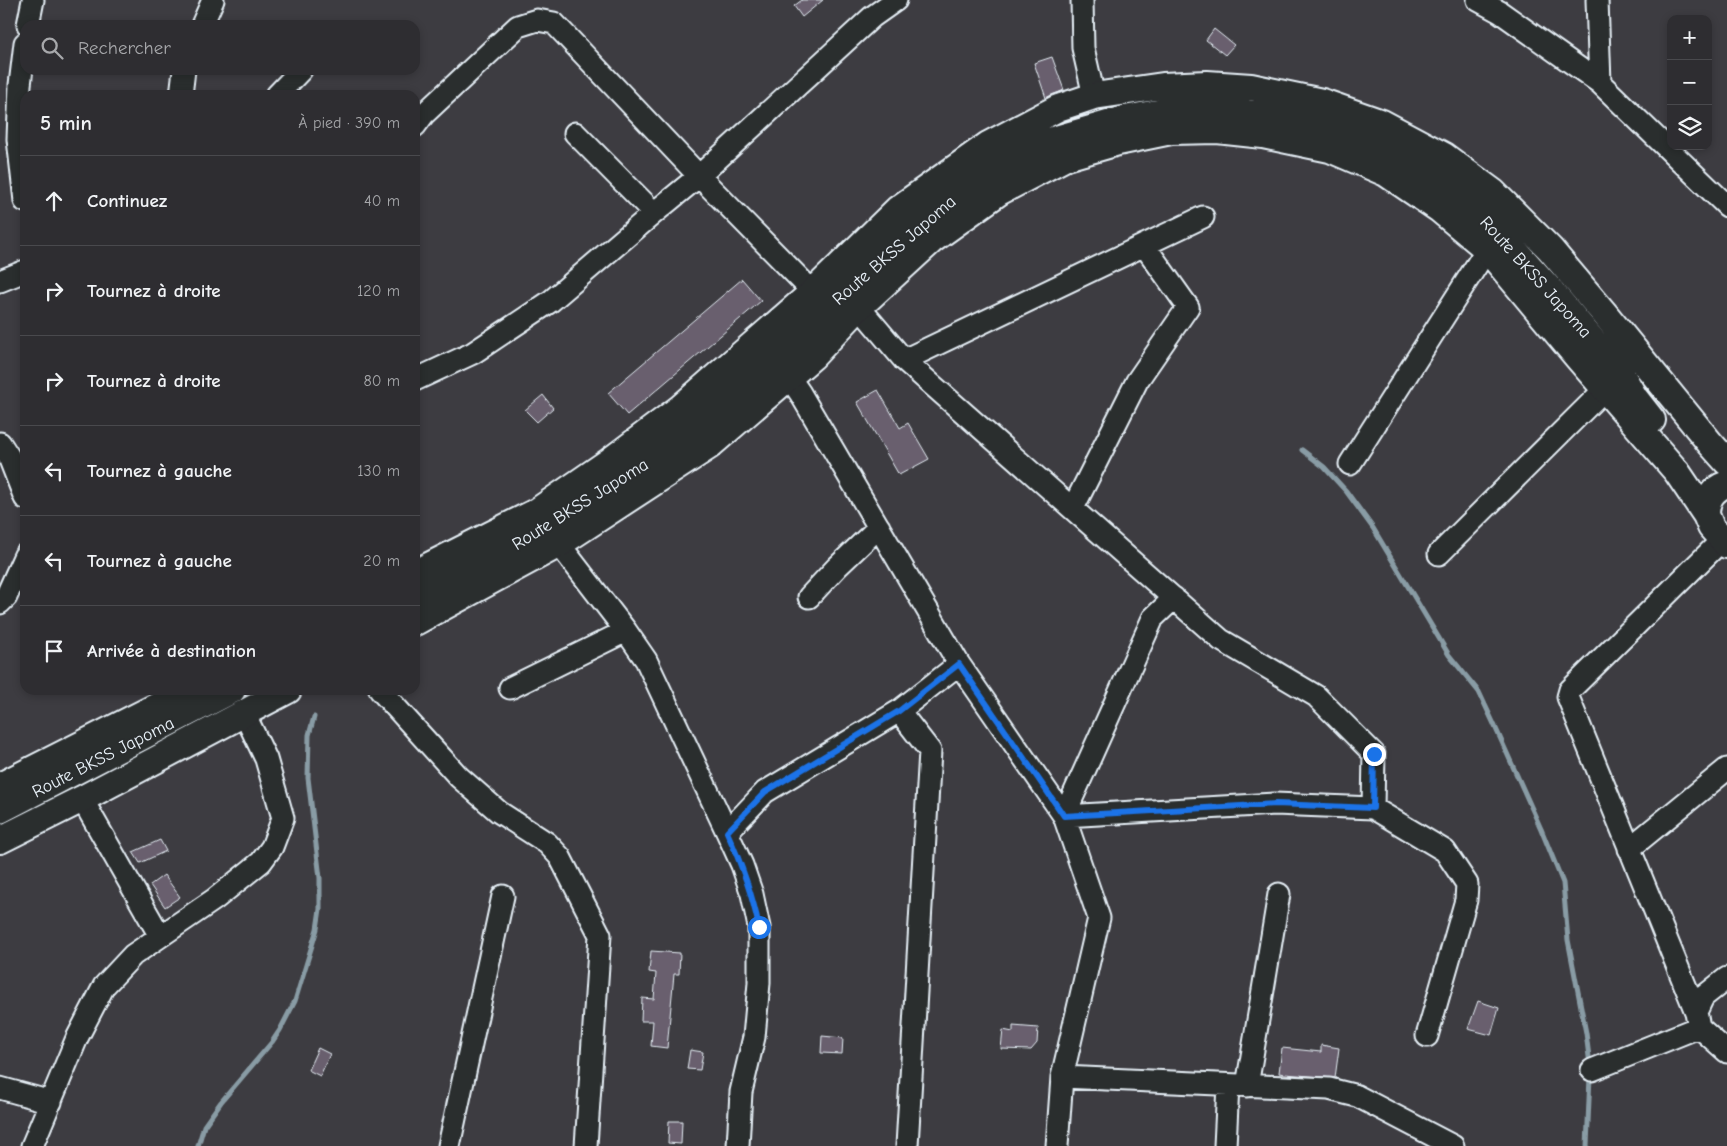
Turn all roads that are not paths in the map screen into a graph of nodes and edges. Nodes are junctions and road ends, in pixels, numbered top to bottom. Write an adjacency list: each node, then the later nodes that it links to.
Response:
1 (33, 0): 7 (street)
2 (213, 0): 8 (street)
3 (1082, 0): 15 (street)
4 (1478, 0): 12 (street)
5 (1597, 0): 12 (street)
6 (879, 4): 19 (street)
7 (29, 20)
8 (204, 20)
9 (21, 75): 18 (street)
10 (183, 75): 13 (street)
11 (297, 75): 14 (street)
12 (1600, 82): 20 (street)
13 (182, 90)
14 (282, 90)
15 (1094, 96): 27 (main road); 33 (main road)
16 (420, 119): 19 (street)
17 (575, 133): 21 (street)
18 (20, 157)
19 (699, 176): 21 (street); 27 (street)
20 (1727, 206)
21 (654, 213): 31 (street)
22 (1203, 217): 23 (street)
23 (1144, 245): 29 (street); 39 (street)
24 (1486, 249): 28 (main road); 32 (main road); 36 (street)
25 (20, 273): 26 (street)
26 (0, 281)
27 (813, 292): 46 (main road)
28 (859, 307): 29 (street); 30 (main road)
29 (904, 360): 39 (street)
30 (789, 377): 41 (street); 43 (main road)
31 (420, 378)
32 (1613, 381): 33 (main road); 40 (main road); 44 (street); 47 (main road, Route BKSS Japoma)
33 (1710, 443): 35 (main road)
34 (0, 444): 38 (street)
35 (1727, 462)
36 (1350, 464)
37 (1727, 484): 40 (main road)
38 (20, 485)
39 (1073, 508): 49 (street)
40 (1706, 515): 42 (main road)
41 (879, 527): 48 (street); 53 (street)
42 (1724, 543): 69 (street)
43 (559, 544): 51 (main road); 52 (street)
44 (1439, 554)
45 (20, 566): 50 (street)
46 (420, 570)
47 (420, 593)
48 (809, 597)
49 (1174, 598): 64 (street); 66 (street)
50 (0, 603)
51 (420, 619)
52 (626, 631): 54 (street); 67 (street)
53 (959, 664): 59 (street); 66 (street)
54 (510, 688)
55 (180, 695): 62 (main road)
56 (222, 695): 65 (main road, Route BKSS Japoma)
57 (278, 695): 60 (main road)
58 (384, 695): 84 (street)
59 (899, 711): 67 (street); 86 (street)
60 (244, 713): 63 (main road); 72 (street)
61 (1727, 769): 69 (street)
62 (0, 786)
63 (82, 799): 68 (main road); 72 (street)
64 (1373, 808): 66 (street); 75 (street)
65 (0, 810)
66 (1064, 816): 78 (street)
67 (727, 832): 85 (street)
68 (0, 840)
69 (1629, 849): 74 (street)
70 (1279, 894): 79 (street)
71 (503, 896): 83 (street)
72 (160, 936): 81 (street)
73 (1727, 978): 74 (street)
74 (1697, 1020): 76 (street); 77 (street)
75 (1427, 1036)
76 (1727, 1052)
77 (1592, 1070)
78 (1062, 1077): 79 (street); 87 (street)
79 (1237, 1086): 88 (street); 89 (street)
80 (0, 1088): 81 (street)
81 (51, 1102): 82 (street)
82 (32, 1146)
83 (448, 1146)
84 (586, 1146)
85 (738, 1146)
86 (907, 1146)
87 (1056, 1146)
88 (1224, 1146)
89 (1453, 1146)

